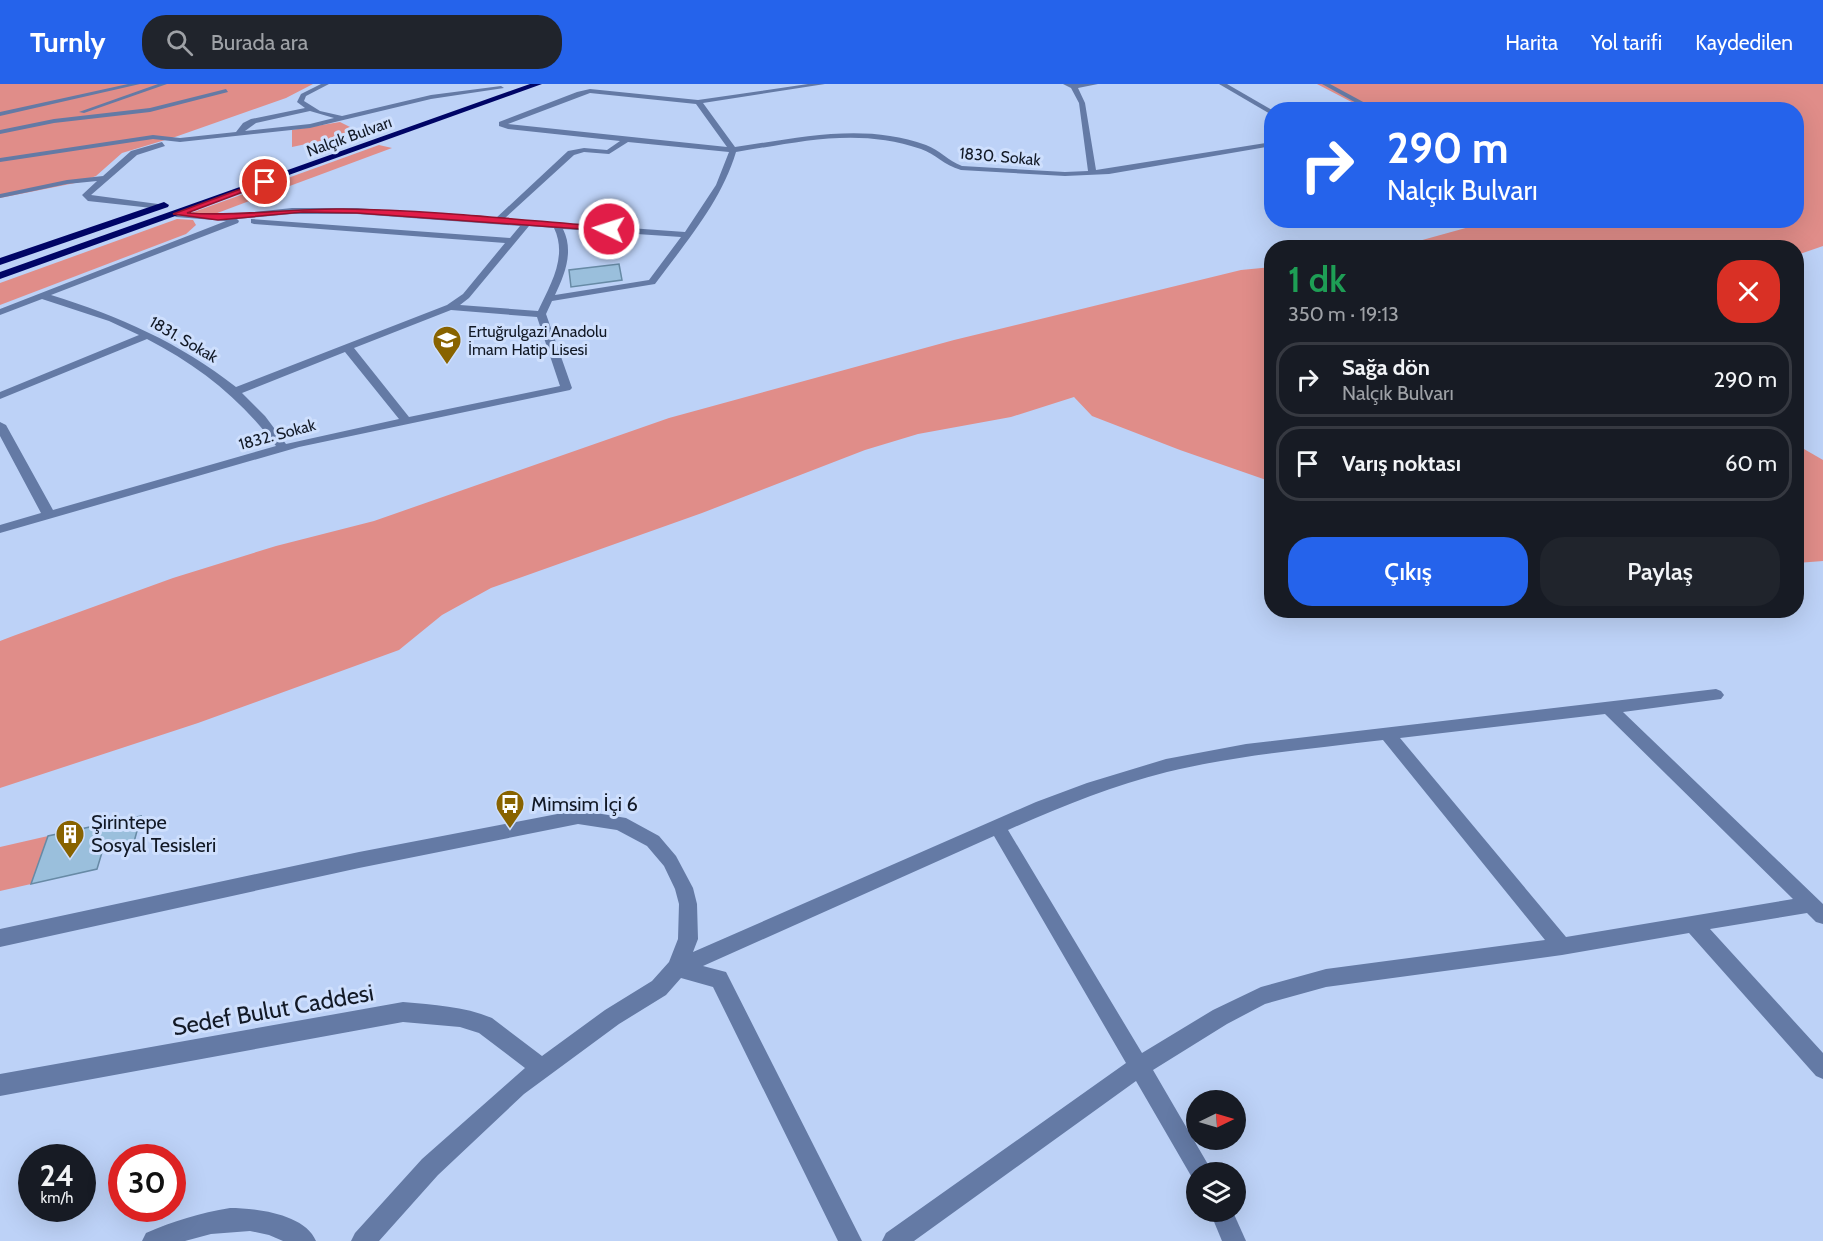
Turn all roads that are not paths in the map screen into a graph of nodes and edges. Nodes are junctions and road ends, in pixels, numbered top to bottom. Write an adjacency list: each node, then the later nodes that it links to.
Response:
1 (137, 84): 19 (street)
2 (164, 84): 25 (street)
3 (326, 84): 22 (street)
4 (512, 84): 11 (highway, Nalçık Bulvarı)
5 (538, 84): 40 (highway, Nalçık Bulvarı)
6 (821, 84): 17 (street)
7 (1066, 84): 13 (street)
8 (1095, 84): 13 (street)
9 (1222, 84): 21 (street)
10 (1325, 84): 18 (street)
11 (499, 86): 24 (street); 34 (highway, Nalçık Bulvarı)
12 (645, 87): 16 (street)
13 (1074, 87): 35 (street)
14 (563, 90): 20 (street)
15 (226, 91): 25 (street)
16 (629, 94): 17 (street); 20 (street)
17 (698, 102): 32 (street)
18 (1360, 102)
19 (34, 107): 23 (street); 26 (street)
20 (541, 107): 29 (street, 1830. Sokak)
21 (1264, 108)
22 (311, 109): 24 (street); 28 (street)
23 (0, 114)
24 (348, 118): 28 (street)
25 (54, 122): 26 (street)
26 (38, 125): 27 (street)
27 (0, 132)
28 (237, 135): 30 (street)
29 (627, 139): 32 (street, 1830. Sokak); 43 (street)
30 (180, 140): 33 (street); 36 (street)
31 (1264, 145): 35 (street, 1830. Sokak)
32 (733, 150): 35 (street, 1830. Sokak); 46 (street)
33 (0, 160)
34 (269, 169)
35 (1092, 173)
36 (105, 178): 37 (street); 39 (street)
37 (0, 196)
38 (169, 203): 39 (highway)
39 (158, 207): 48 (highway)
40 (176, 214): 41 (street); 49 (highway, Nalçık Bulvarı)
41 (218, 218): 42 (street); 43 (street)
42 (238, 220): 47 (street); 50 (street)
43 (496, 221): 44 (street)
44 (527, 223): 45 (street); 47 (street)
45 (557, 225): 46 (street); 51 (street)
46 (685, 235): 51 (street)
47 (512, 241): 52 (street)
48 (0, 262)
49 (0, 276)
50 (43, 296): 53 (street); 55 (street, 1831. Sokak)
51 (548, 299): 54 (street)
52 (450, 307): 54 (street); 56 (street)
53 (0, 312)
54 (542, 314): 59 (street, 1832. Sokak)
55 (147, 335): 57 (street, 1831. Sokak); 58 (street)
56 (348, 348): 57 (street); 59 (street)
57 (236, 391): 61 (street, 1831. Sokak)
58 (0, 396)
59 (405, 420): 61 (street, 1832. Sokak)
60 (0, 425): 62 (street)
61 (283, 448): 62 (street, 1832. Sokak)
62 (49, 515): 63 (street, 1832. Sokak)
63 (0, 529)
64 (1716, 694): 65 (street)
65 (1607, 706): 66 (street); 68 (street)
66 (1386, 733): 67 (street); 71 (street)
67 (998, 826): 72 (street); 73 (street)
68 (1817, 910): 69 (street)
69 (1693, 924): 71 (street); 75 (street)
70 (0, 938): 72 (street)
71 (1562, 946): 73 (street)
72 (677, 968): 74 (street); 82 (street)
73 (1140, 1066): 77 (street); 83 (street)
74 (541, 1068): 76 (street, Sedef Bulut Caddesi); 81 (street)
75 (1823, 1069)
76 (0, 1085)
77 (1196, 1162)
78 (1225, 1222): 84 (street)
79 (154, 1241): 80 (street)
80 (303, 1241)
81 (363, 1241)
82 (850, 1241)
83 (894, 1241)
84 (1234, 1241)

